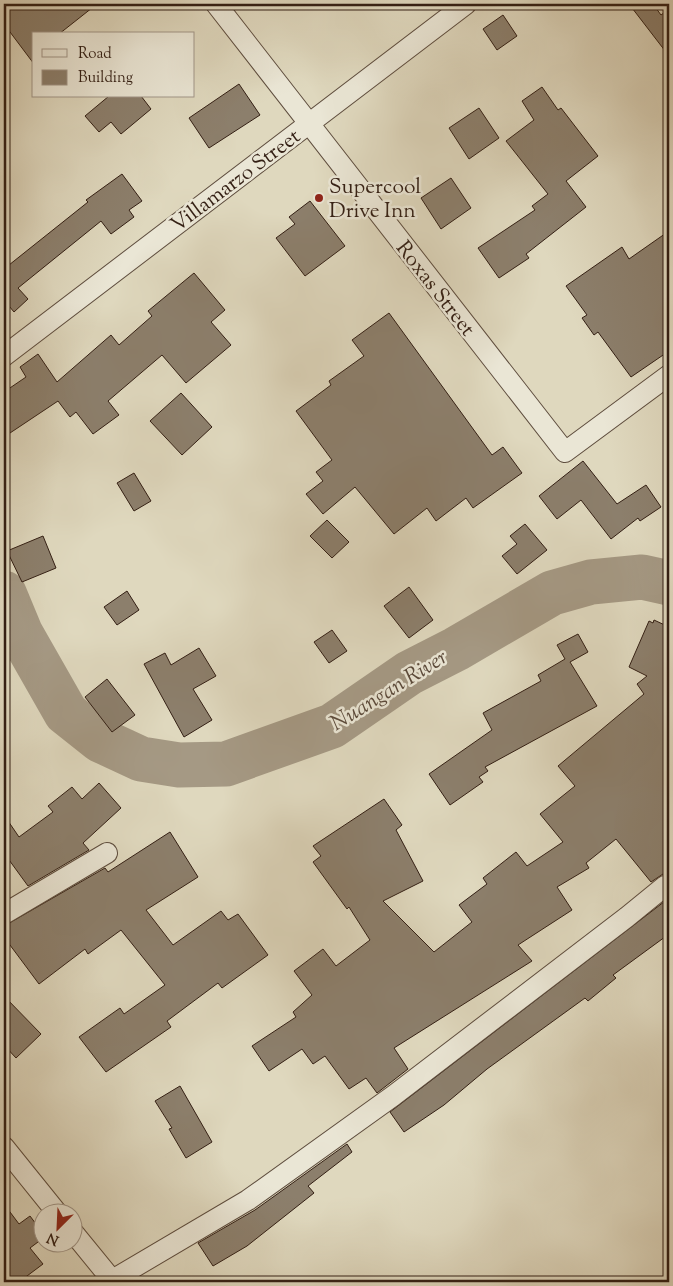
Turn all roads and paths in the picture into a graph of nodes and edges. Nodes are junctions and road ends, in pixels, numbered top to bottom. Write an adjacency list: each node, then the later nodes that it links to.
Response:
1 (216, 4): 3 (street, Roxas Street)
2 (466, 4): 3 (street, Villamarzo Street)
3 (308, 124): 4 (street, Villamarzo Street); 5 (street, Roxas Street)
4 (4, 356)
5 (669, 375)
6 (107, 853): 8 (street)
7 (665, 886): 12 (street)
8 (4, 914)
9 (4, 1147): 10 (street)
10 (50, 1204)
11 (82, 1244): 12 (street)
12 (110, 1281)

